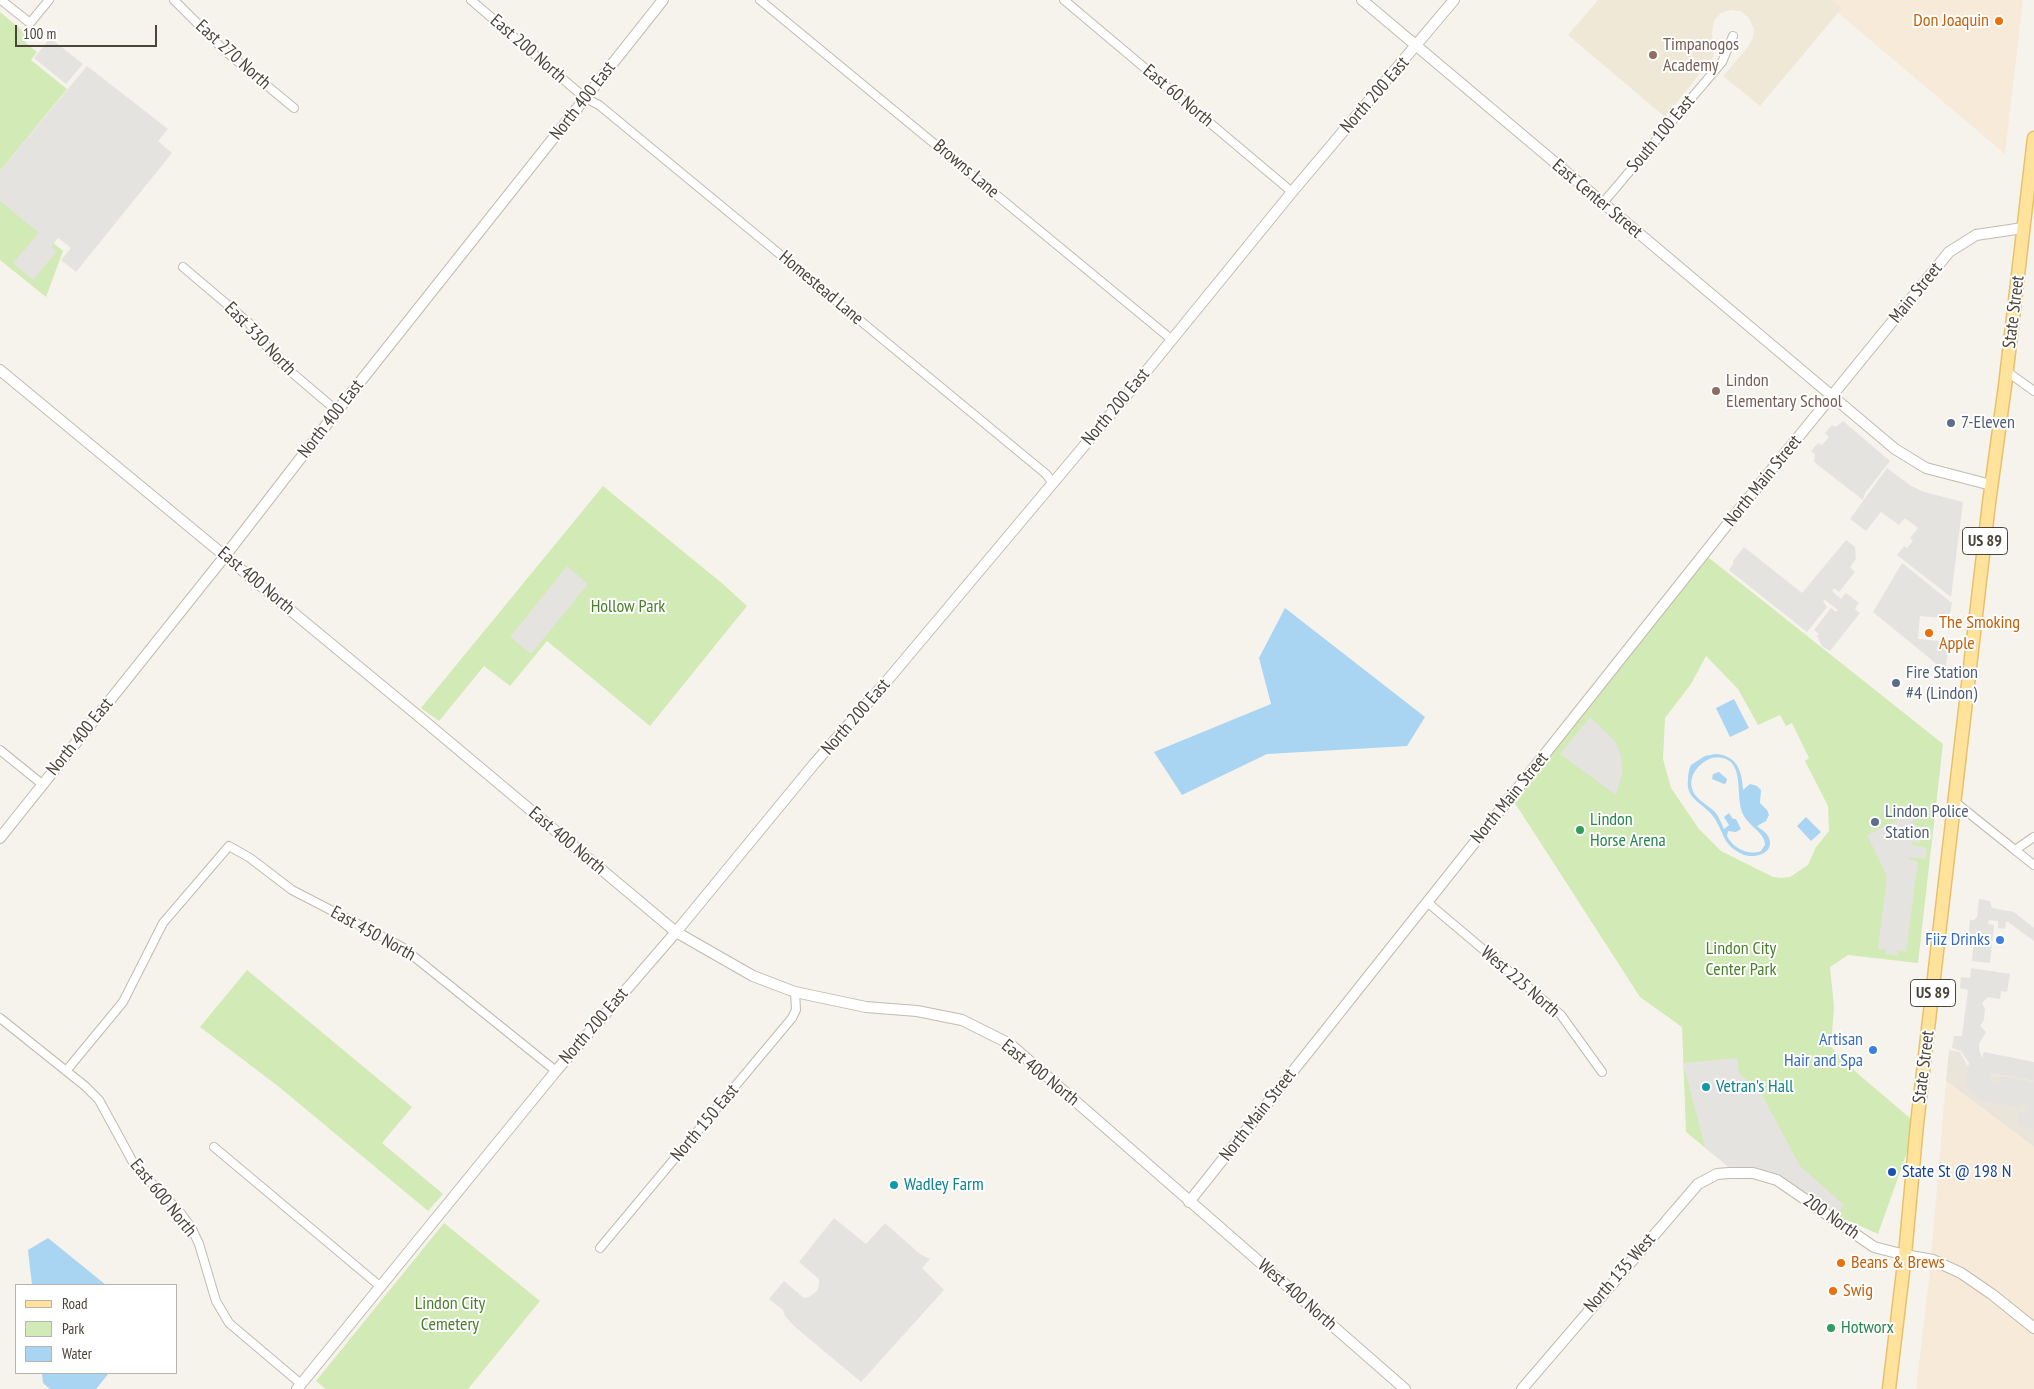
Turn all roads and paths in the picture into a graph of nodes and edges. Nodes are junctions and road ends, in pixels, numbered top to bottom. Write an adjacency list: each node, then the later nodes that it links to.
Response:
1 (1, 0): 2 (street)
2 (48, 0)
3 (174, 0): 13 (street, East 270 North)
4 (471, 0): 12 (street, East 200 North)
5 (663, 0): 12 (street, North 400 East)
6 (760, 0): 19 (street, Browns Lane)
7 (1064, 0): 15 (street, East 60 North)
8 (1362, 0): 11 (street, East Center Street)
9 (1454, 0): 11 (street, North 200 East)
10 (1733, 36): 16 (street, South 100 East)
11 (1416, 46): 15 (street, North 200 East); 16 (street, East Center Street)
12 (586, 98): 24 (street, North 400 East); 25 (street, Homestead Lane)
13 (294, 108)
14 (2034, 138): 17 (main road, State Street / US 89)
15 (1292, 192): 19 (street, North 200 East)
16 (1602, 204): 23 (street, East Center Street)
17 (2024, 228): 21 (main road, State Street / US 89); 23 (street, Main Street)
18 (184, 267): 24 (street, East 330 North)
19 (1171, 339): 25 (street, North 200 East)
20 (0, 370): 27 (street, East 400 North)
21 (2006, 372): 22 (street); 26 (main road, State Street / US 89)
22 (2034, 391)
23 (1833, 396): 26 (street, East Center Street); 35 (street, North Main Street)
24 (337, 411): 27 (street, North 400 East)
25 (1052, 482): 36 (street, North 200 East)
26 (1991, 485): 30 (main road, State Street / US 89)
27 (225, 556): 29 (street, North 400 East); 36 (street, East 400 North)
28 (0, 750): 29 (street)
29 (42, 784): 32 (street, North 400 East)
30 (1955, 802): 33 (street); 46 (main road, State Street / US 89)
31 (2034, 837): 33 (street)
32 (0, 838)
33 (2015, 850): 34 (street)
34 (2034, 865)
35 (1426, 902): 41 (street, West 225 North); 44 (street, North Main Street)
36 (676, 932): 37 (street, East 400 North); 39 (street, North 200 East)
37 (795, 992): 44 (street, East 400 North); 45 (street, North 150 East)
38 (0, 1018): 40 (street, East 600 North)
39 (556, 1070): 40 (street, East 450 North); 47 (street, North 200 East)
40 (66, 1071): 49 (street, East 600 North)
41 (1602, 1072)
42 (214, 1147): 47 (street)
43 (1729, 1173): 46 (street, 200 North); 51 (street, North 135 West)
44 (1189, 1202): 50 (street, West 400 North)
45 (600, 1248)
46 (1904, 1256): 48 (street, 200 North); 52 (main road, State Street / US 89)
47 (380, 1287): 49 (street, North 200 East)
48 (2034, 1328)
49 (301, 1387)
50 (1405, 1389)
51 (1522, 1389)
52 (1889, 1389)

